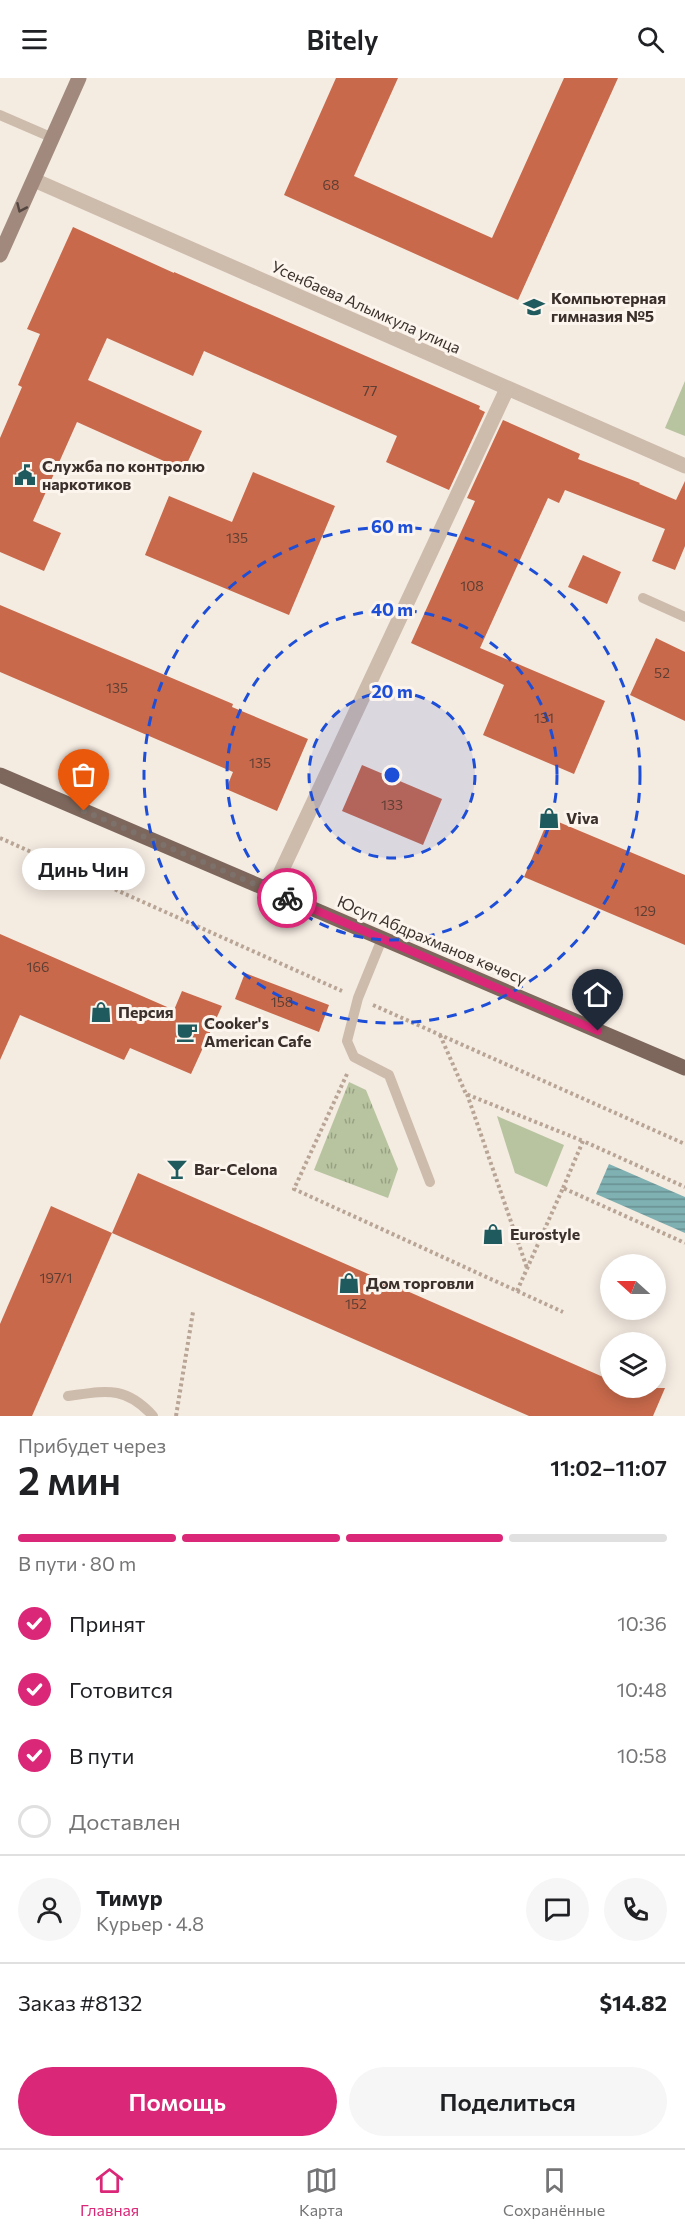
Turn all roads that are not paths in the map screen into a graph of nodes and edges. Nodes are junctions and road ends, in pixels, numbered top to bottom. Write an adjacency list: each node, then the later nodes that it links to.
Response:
1 (80, 78): 3 (main road)
2 (0, 115): 3 (lane)
3 (53, 138): 4 (main road)
4 (34, 180): 5 (main road, one-way to 5); 6 (street, Усенбаева Алымкула улица)
5 (0, 255)
6 (507, 389): 7 (street, Усенбаева Алымкула улица); 11 (street)
7 (685, 466)
8 (643, 598): 9 (lane)
9 (685, 617)
10 (0, 775): 11 (main road, Юсуп Абдрахманов көчөсү)
11 (272, 891): 12 (main road, Юсуп Абдрахманов көчөсү)
12 (382, 939): 13 (main road, Юсуп Абдрахманов көчөсү); 14 (lane)
13 (685, 1068)
14 (430, 1182)
15 (68, 1396): 16 (lane)
16 (153, 1416)

